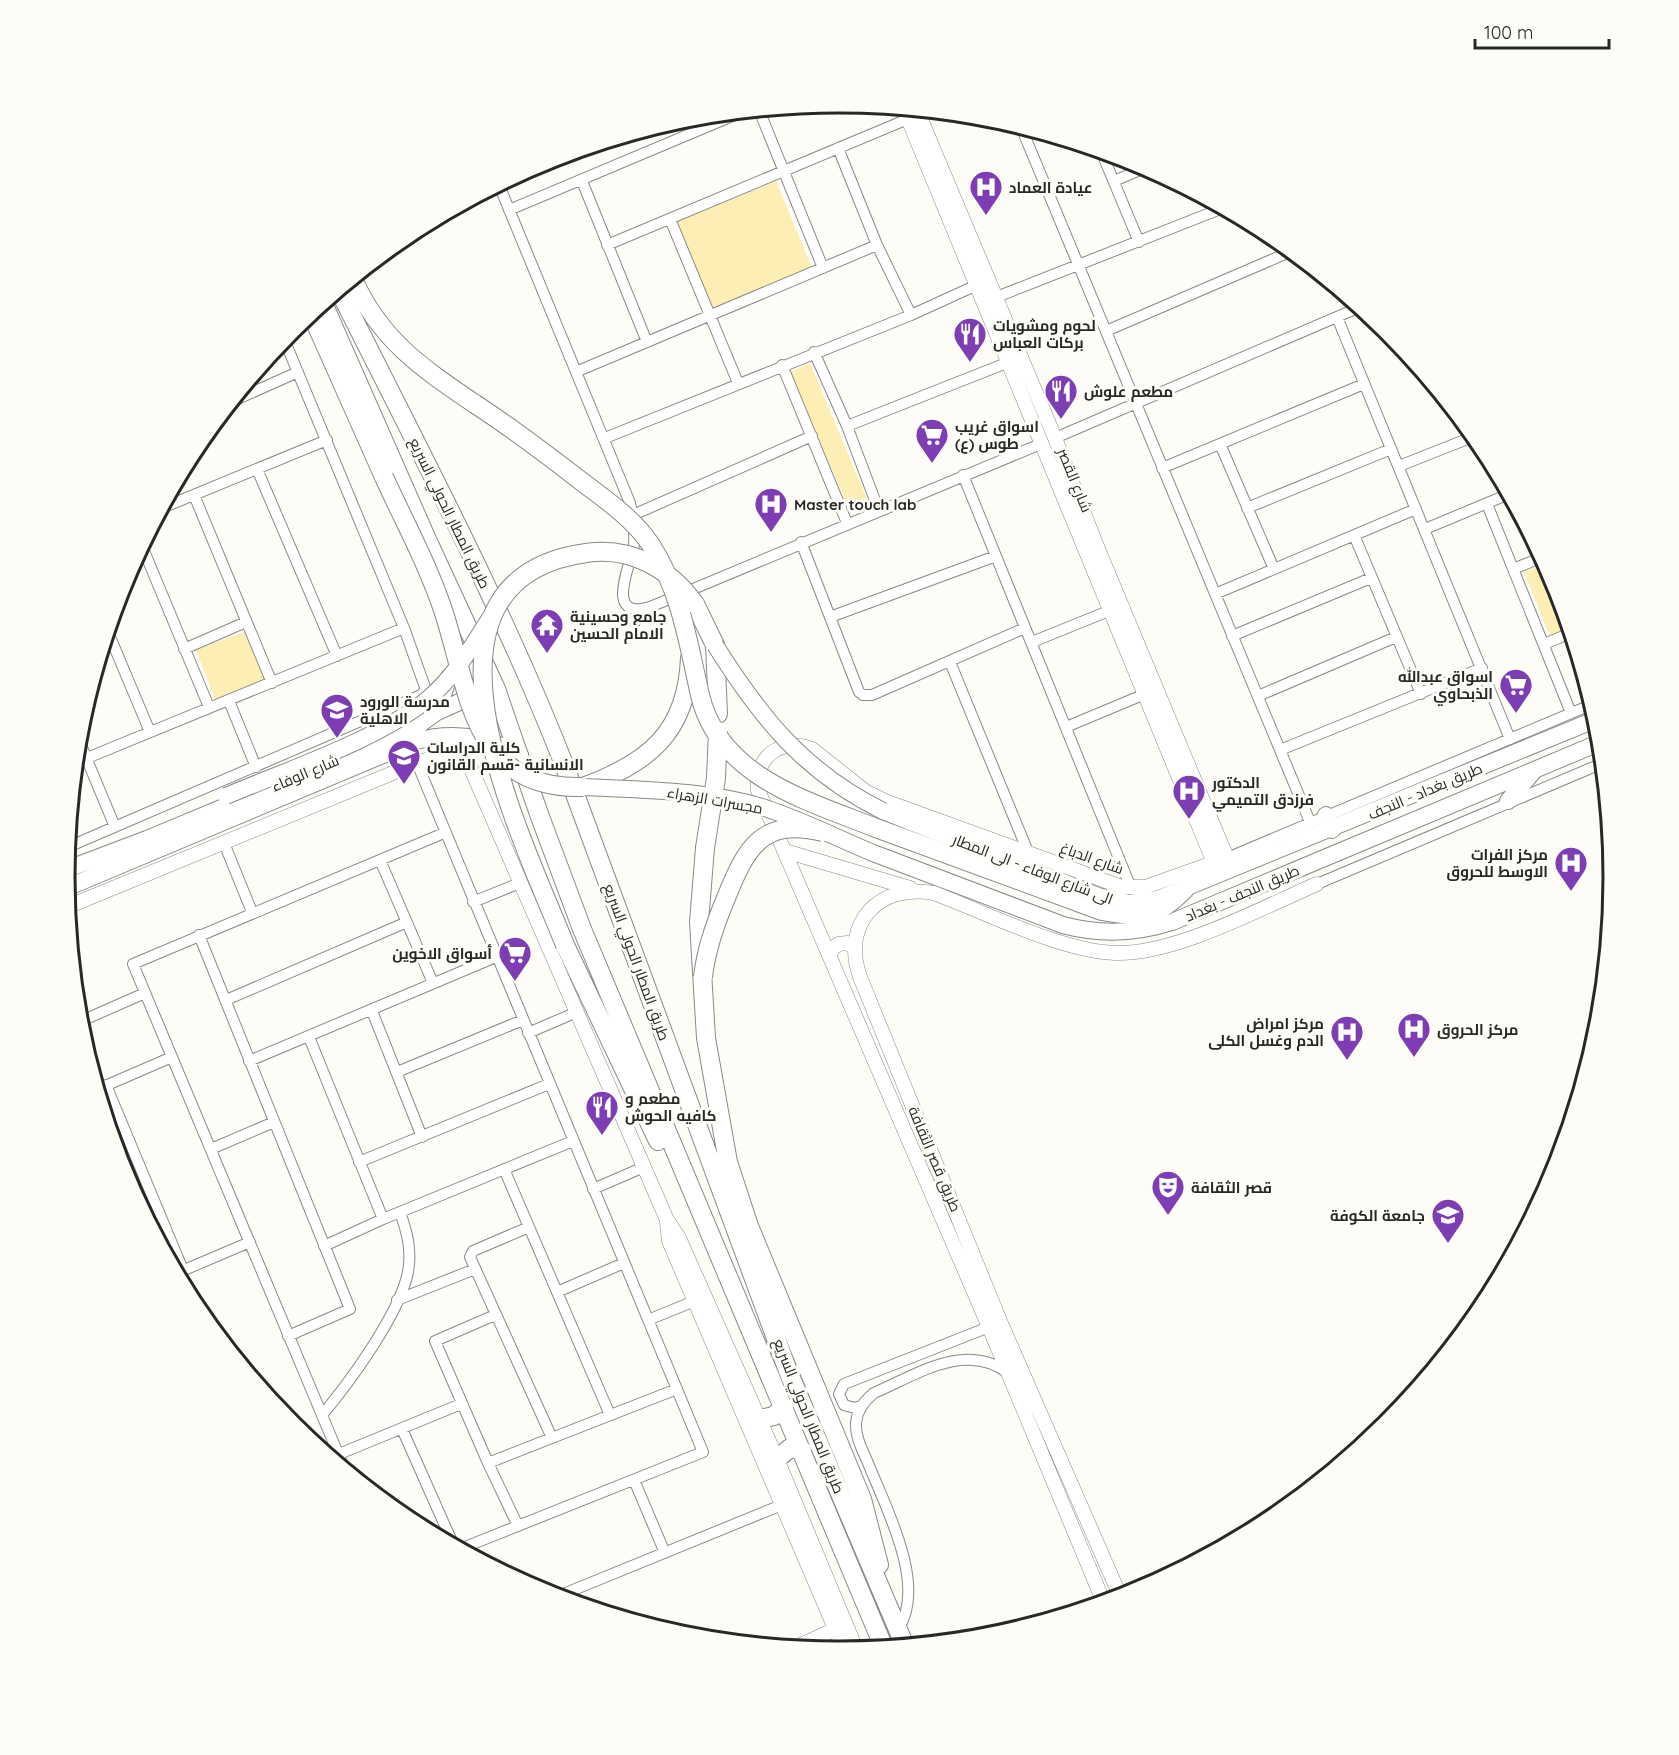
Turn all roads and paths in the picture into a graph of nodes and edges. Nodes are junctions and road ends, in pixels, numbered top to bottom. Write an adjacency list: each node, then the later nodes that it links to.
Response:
1 (905, 116): 6 (street)
2 (914, 117): 15 (street, شارع القصر)
3 (762, 118): 8 (street)
4 (700, 126): 10 (street)
5 (1025, 136): 21 (street)
6 (838, 148): 8 (street); 19 (street)
7 (1106, 161): 11 (street)
8 (785, 171): 16 (street); 22 (street)
9 (1135, 172): 11 (street)
10 (582, 181): 13 (street); 18 (street)
11 (1114, 181): 17 (street)
12 (502, 192): 13 (street)
13 (509, 210): 39 (street)
14 (1215, 211): 17 (street)
15 (954, 216): 24 (street, شارع القصر); 26 (street, شارع القصر)
16 (670, 219): 18 (street); 30 (street)
17 (1139, 242): 21 (street)
18 (607, 245): 34 (street)
19 (877, 245): 22 (street); 29 (street)
20 (1283, 255): 33 (street)
21 (1080, 267): 26 (street); 33 (street)
22 (823, 268): 30 (street)
23 (356, 285): 92 (highway, bridge)
24 (977, 285): 29 (street); 37 (street, شارع القصر)
25 (342, 297): 213 (highway, طريق المطار الحولي السريع)
26 (994, 298): 50 (street, شارع القصر)
27 (327, 311): 77 (highway, طريق المطار الحولي السريع)
28 (1352, 311): 31 (street)
29 (911, 315): 36 (street)
30 (708, 316): 34 (street); 41 (street)
31 (1337, 317): 42 (street); 44 (street)
32 (315, 322): 113 (highway, bridge)
33 (1106, 332): 44 (street)
34 (646, 342): 39 (street)
35 (288, 349): 40 (street)
36 (814, 352): 38 (street); 45 (street)
37 (1009, 362): 45 (street); 50 (street, شارع القصر)
38 (782, 365): 41 (street); 46 (street)
39 (578, 371): 47 (street)
40 (298, 372): 43 (street); 48 (street)
41 (738, 383): 47 (street)
42 (1364, 384): 51 (street); 52 (street)
43 (247, 395)
44 (1134, 403): 50 (street); 54 (street)
45 (848, 426): 63 (street)
46 (812, 436): 64 (street); 65 (street)
47 (605, 438): 64 (street)
48 (327, 440): 55 (street); 82 (street)
49 (1465, 440): 53 (street)
50 (1049, 441): 56 (street); 72 (street, شارع القصر)
51 (1220, 444): 54 (street); 61 (street)
52 (1391, 449): 53 (street); 61 (street)
53 (1398, 466): 62 (street)
54 (1162, 468): 76 (street)
55 (257, 469): 57 (street); 93 (street)
56 (963, 475): 63 (street); 70 (street)
57 (194, 495): 59 (street); 81 (street)
58 (1503, 497): 60 (street)
59 (172, 504)
60 (1487, 504): 66 (street); 74 (street)
61 (1247, 508): 73 (street)
62 (1416, 509): 66 (street); 67 (street)
63 (879, 511): 65 (street)
64 (633, 515): 68 (street)
65 (848, 523): 68 (street)
66 (1425, 529): 95 (street)
67 (1354, 535): 73 (street); 75 (street)
68 (801, 542): 79 (street)
69 (146, 556): 91 (street)
70 (996, 556): 79 (street); 83 (street)
71 (1535, 560): 74 (street)
72 (1098, 564): 78 (street, شارع القصر); 134 (street, شارع القصر)
73 (1274, 568): 76 (street)
74 (1513, 569): 89 (street)
75 (1371, 578): 84 (street); 86 (street)
76 (1215, 594): 84 (street)
77 (458, 602): 103 (main road); 114 (highway, طريق المطار الحولي السريع)
78 (1111, 610): 87 (street); 97 (street, شارع القصر)
79 (830, 617): 94 (street)
80 (490, 618): 90 (highway, bridge); 131 (main road, bridge); 186 (highway, bridge)
81 (246, 622): 91 (street); 96 (street)
82 (404, 628): 93 (street); 118 (street)
83 (1025, 628): 87 (street); 94 (street)
84 (1232, 636): 99 (street)
85 (1564, 636): 89 (street)
86 (1396, 637): 98 (street); 99 (street)
87 (1032, 642): 106 (street)
88 (113, 643): 107 (street)
89 (1544, 644): 104 (street)
90 (714, 645): 122 (main road, bridge); 151 (highway, bridge)
91 (184, 649): 101 (street)
92 (691, 649): 120 (highway, bridge); 122 (highway, bridge)
93 (337, 656): 96 (street)
94 (950, 662): 130 (street)
95 (1482, 668): 98 (street); 109 (street)
96 (272, 683): 100 (street)
97 (1145, 694): 106 (street); 134 (street, شارع القصر)
98 (1421, 694): 112 (street)
99 (1258, 696): 112 (street)
100 (229, 701): 101 (street); 118 (street)
101 (209, 707): 107 (street)
102 (1584, 708): 104 (street)
103 (437, 712): 108 (main road, شارع الوفاء); 131 (main road, شارع الوفاء)
104 (1571, 713): 109 (street)
105 (1588, 722): 123 (main road, طريق بغداد - النجف)
106 (1066, 727): 139 (street)
107 (150, 732): 111 (street)
108 (449, 735): 114 (main road, شارع الوفاء); 137 (main road, شارع الوفاء)
109 (1510, 739): 123 (street)
110 (1592, 746): 119 (main road, طريق النجف - بغداد)
111 (87, 748)
112 (1280, 750): 123 (street)
113 (493, 752): 120 (highway, bridge); 142 (main road)
114 (520, 755): 186 (highway, طريق المطار الحولي السريع)
115 (85, 758): 124 (street)
116 (417, 763): 126 (street); 128 (street); 136 (street)
117 (1595, 766): 121 (street)
118 (256, 767): 124 (street)
119 (1536, 769): 121 (main road); 132 (main road, طريق النجف - بغداد)
120 (583, 787): 125 (main road, مجسرات الزهراء, bridge)
121 (1508, 801): 138 (street)
122 (880, 819): 141 (highway)
123 (1323, 822): 134 (street); 141 (main road, طريق بغداد - النجف)
124 (115, 826): 127 (street)
125 (823, 832): 132 (main road, مجسرات الزهراء, bridge); 151 (highway, bridge)
126 (444, 833): 133 (street); 143 (street)
127 (76, 843)
128 (224, 843): 144 (street); 145 (street)
129 (785, 851): 130 (street, شارع الدباغ); 140 (street); 149 (street, طريق قصر الثقافة)
130 (1028, 852): 139 (street, شارع الدباغ)
131 (108, 853): 135 (main road, شارع الوفاء)
132 (873, 854)
133 (380, 860): 145 (street); 146 (street)
134 (1221, 860): 139 (street, شارع الدباغ)
135 (75, 866)
136 (522, 882): 143 (street); 156 (street)
137 (75, 884)
138 (1317, 884): 140 (street)
139 (1131, 888)
140 (913, 889): 148 (street, طريق قصر الثقافة)
141 (1185, 889)
142 (76, 892)
143 (473, 902): 150 (street)
144 (76, 903)
145 (252, 912): 147 (street)
146 (407, 922): 152 (street); 154 (street)
147 (199, 935): 153 (street); 154 (street)
148 (855, 948): 149 (street); 214 (street, طريق قصر الثقافة)
149 (830, 954): 191 (street, طريق قصر الثقافة)
150 (496, 957): 152 (street); 158 (street)
151 (703, 977): 213 (highway)
152 (433, 983): 155 (street)
153 (145, 993): 157 (street); 161 (street)
154 (226, 1000): 162 (street)
155 (372, 1011): 160 (street); 163 (street)
156 (577, 1012): 159 (street); 172 (street)
157 (89, 1018)
158 (523, 1020): 159 (street); 163 (street)
159 (528, 1033): 164 (street)
160 (309, 1037): 162 (street); 171 (street)
161 (172, 1057): 165 (street); 170 (street)
162 (249, 1061): 167 (street)
163 (397, 1072): 168 (street)
164 (549, 1084): 168 (street); 169 (street)
165 (104, 1086)
166 (113, 1112): 179 (street)
167 (274, 1122): 170 (street); 181 (street)
168 (422, 1137): 171 (street)
169 (573, 1141): 173 (street); 174 (street)
170 (210, 1149): 180 (street)
171 (359, 1162): 176 (street)
172 (644, 1167): 174 (street); 177 (street)
173 (504, 1168): 175 (street); 178 (street)
174 (593, 1189): 182 (street)
175 (400, 1212): 176 (street); 187 (street)
176 (383, 1219): 181 (street)
177 (668, 1220): 188 (street); 200 (street)
178 (530, 1227): 183 (street); 185 (street)
179 (166, 1240)
180 (249, 1242): 184 (street); 192 (street)
181 (324, 1246): 192 (street)
182 (624, 1263): 185 (street); 190 (street)
183 (475, 1269): 187 (street); 189 (street)
184 (184, 1270)
185 (557, 1292): 199 (street)
186 (735, 1292): 197 (highway, طريق المطار الحولي السريع)
187 (398, 1300): 198 (street)
188 (696, 1300): 190 (street); 208 (street)
189 (495, 1315): 195 (street); 202 (street)
190 (648, 1320): 194 (street)
191 (989, 1327): 193 (street, طريق قصر الثقافة); 196 (street)
192 (288, 1336): 198 (street)
193 (1009, 1373): 196 (street); 216 (street, طريق قصر الثقافة)
194 (677, 1389): 199 (street); 207 (street)
195 (461, 1404): 201 (street); 206 (street)
196 (861, 1406): 218 (street)
197 (784, 1407): 200 (highway); 203 (highway, طريق المطار الحولي السريع)
198 (322, 1415): 204 (street)
199 (610, 1415): 202 (street)
200 (760, 1419): 205 (street)
201 (402, 1429): 204 (street); 210 (street)
202 (552, 1438): 206 (street)
203 (802, 1450): 205 (highway); 220 (highway, طريق المطار الحولي السريع)
204 (339, 1455)
205 (777, 1459): 208 (street)
206 (488, 1463): 209 (street)
207 (634, 1480): 209 (street); 212 (street)
208 (788, 1502): 212 (street); 217 (street)
209 (518, 1526): 211 (street)
210 (449, 1535)
211 (468, 1546)
212 (664, 1553): 215 (street)
213 (880, 1587): 218 (highway, طريق المطار الحولي السريع)
214 (1117, 1589)
215 (570, 1592)
216 (1101, 1595)
217 (841, 1627): 221 (street); 222 (street); 223 (street)
218 (898, 1629): 219 (highway, طريق المطار الحولي السريع)
219 (902, 1639)
220 (881, 1640)
221 (810, 1641)
222 (843, 1642)
223 (851, 1642)

